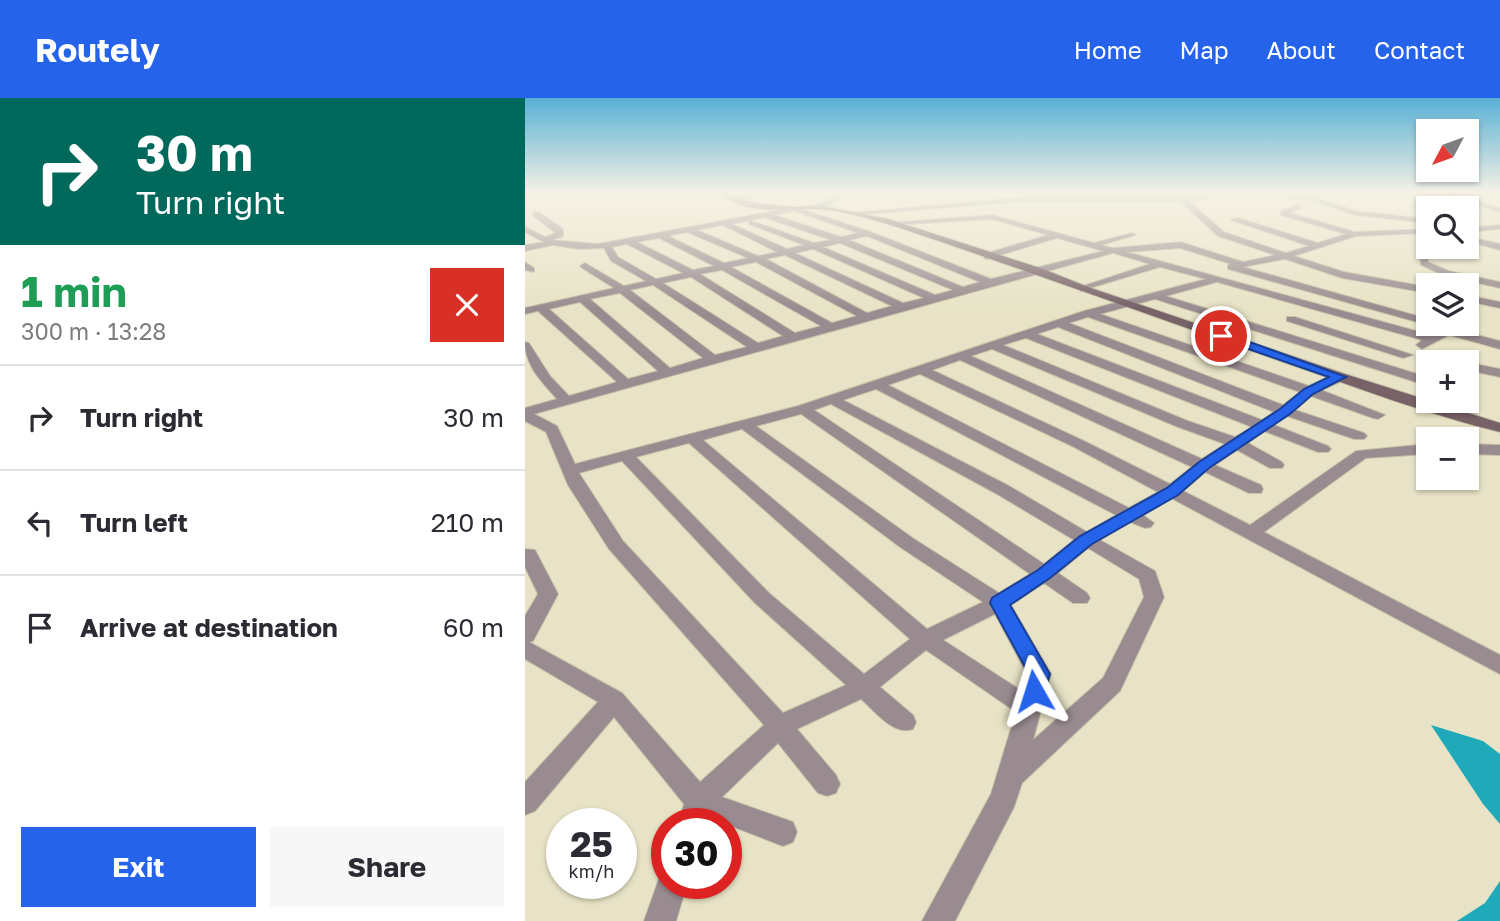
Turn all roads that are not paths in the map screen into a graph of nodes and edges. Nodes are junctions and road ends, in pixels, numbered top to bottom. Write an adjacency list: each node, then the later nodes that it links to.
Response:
1 (529, 231): 23 (street)
2 (560, 231): 23 (street)
3 (681, 231): 18 (street)
4 (692, 231): 36 (street)
5 (741, 231): 32 (street)
6 (776, 231): 27 (street)
7 (815, 231): 22 (street)
8 (860, 231): 16 (street)
9 (876, 231): 16 (street)
10 (916, 231): 33 (street)
11 (1041, 231): 20 (street)
12 (1218, 231): 34 (street)
13 (1272, 231): 28 (street)
14 (1346, 231): 17 (street)
15 (1416, 231): 17 (street)
16 (868, 234): 22 (street); 47 (street)
17 (1355, 234): 28 (street)
18 (660, 235): 24 (street); 41 (street)
19 (1132, 235): 25 (street)
20 (1055, 236): 25 (street); 33 (street)
21 (1479, 239): 29 (street)
22 (841, 240): 27 (street); 52 (street)
23 (547, 242): 26 (street); 30 (street); 35 (street)
24 (630, 242): 26 (street); 43 (street)
25 (1091, 244): 31 (street)
26 (607, 246): 46 (street)
27 (816, 246): 32 (street); 56 (street)
28 (1319, 246): 34 (street)
29 (1500, 247)
30 (525, 248)
31 (1115, 250): 38 (street); 39 (street); 42 (street)
32 (786, 253): 36 (street); 62 (street)
33 (987, 256): 42 (street)
34 (1285, 256): 39 (street); 49 (street)
35 (565, 257)
36 (758, 259): 41 (street); 65 (street)
37 (1423, 259): 48 (street)
38 (1159, 264): 45 (street); 51 (street)
39 (1240, 264): 44 (street)
40 (585, 265): 50 (street)
41 (724, 267): 43 (street); 69 (street)
42 (1038, 271): 47 (street); 51 (street)
43 (693, 274): 46 (street); 74 (street)
44 (1253, 274): 45 (street); 54 (street)
45 (1219, 279): 53 (street); 60 (street)
46 (655, 282): 50 (street); 80 (street)
47 (991, 283): 52 (street)
48 (1500, 285)
49 (1416, 288)
50 (622, 289): 55 (street); 83 (street)
51 (1084, 289): 58 (street)
52 (965, 291): 56 (street)
53 (1154, 295): 58 (street); 70 (street)
54 (1335, 297): 60 (street); 66 (street)
55 (582, 298): 61 (street); 87 (street)
56 (936, 299): 62 (street)
57 (1479, 301): 59 (street)
58 (1127, 303): 64 (street); 76 (street)
59 (1500, 305)
60 (1317, 306): 67 (street); 75 (street)
61 (540, 307): 63 (street); 92 (street)
62 (904, 308): 65 (street)
63 (525, 311)
64 (1088, 313): 68 (street); 94 (street)
65 (869, 318): 69 (street)
66 (1416, 318)
67 (1291, 320): 70 (street); 81 (street)
68 (1058, 323): 71 (street); 98 (street)
69 (832, 328): 74 (street)
70 (1270, 331): 76 (street); 84 (street)
71 (1026, 334): 77 (street); 102 (street)
72 (1435, 336): 75 (street)
73 (1475, 336): 78 (street)
74 (794, 338): 80 (street)
75 (1431, 339): 81 (street)
76 (1244, 344): 89 (street)
77 (992, 345): 82 (street); 106 (street)
78 (1500, 345)
79 (525, 346): 96 (street)
80 (757, 348): 83 (street)
81 (1407, 355): 84 (street)
82 (960, 356): 85 (street); 112 (street)
83 (713, 360): 87 (street)
84 (1385, 368): 90 (street); 91 (street)
85 (920, 369): 93 (street); 116 (street)
86 (1479, 369): 88 (street)
87 (668, 373): 92 (street)
88 (1500, 373)
89 (1340, 377): 91 (street); 94 (street)
90 (1416, 378)
91 (1360, 383): 103 (street)
92 (626, 384): 96 (street)
93 (877, 384): 95 (street); 117 (street)
94 (1309, 391): 98 (street); 100 (street)
95 (831, 399): 97 (street); 119 (street)
96 (566, 401): 99 (street)
97 (803, 409): 101 (street); 121 (street)
98 (1285, 411): 102 (street); 104 (street)
99 (525, 413): 114 (street)
100 (1378, 415)
101 (744, 424): 105 (street); 123 (street)
102 (1263, 424): 106 (street); 107 (street)
103 (1500, 428)
104 (1359, 436)
105 (691, 438): 111 (street); 125 (street)
106 (1237, 443): 112 (street); 113 (street)
107 (1323, 449)
108 (1479, 449): 110 (street)
109 (1416, 450): 118 (street)
110 (1500, 450)
111 (624, 454): 114 (street); 128 (street)
112 (1204, 465): 115 (street); 116 (street)
113 (1276, 465)
114 (570, 470): 132 (street)
115 (1255, 489)
116 (1172, 491): 117 (street); 118 (street)
117 (1138, 519): 119 (street)
118 (1251, 533): 127 (street)
119 (1086, 540): 121 (street); 133 (street)
120 (528, 554): 124 (street)
121 (1044, 574): 122 (street); 123 (street)
122 (1080, 598)
123 (999, 603): 125 (street); 130 (street)
124 (525, 635)
125 (925, 639): 128 (street); 130 (street)
126 (525, 649): 129 (street)
127 (1500, 665)
128 (864, 687): 131 (street); 132 (street)
129 (614, 699): 135 (street); 136 (street)
130 (1029, 708): 133 (street)
131 (904, 722)
132 (779, 726): 134 (street); 137 (street)
133 (1010, 777): 142 (street)
134 (827, 784)
135 (525, 802)
136 (692, 808)
137 (699, 808)
138 (742, 823): 139 (street)
139 (783, 832)
140 (667, 899): 141 (street)
141 (660, 921)
142 (938, 921)

